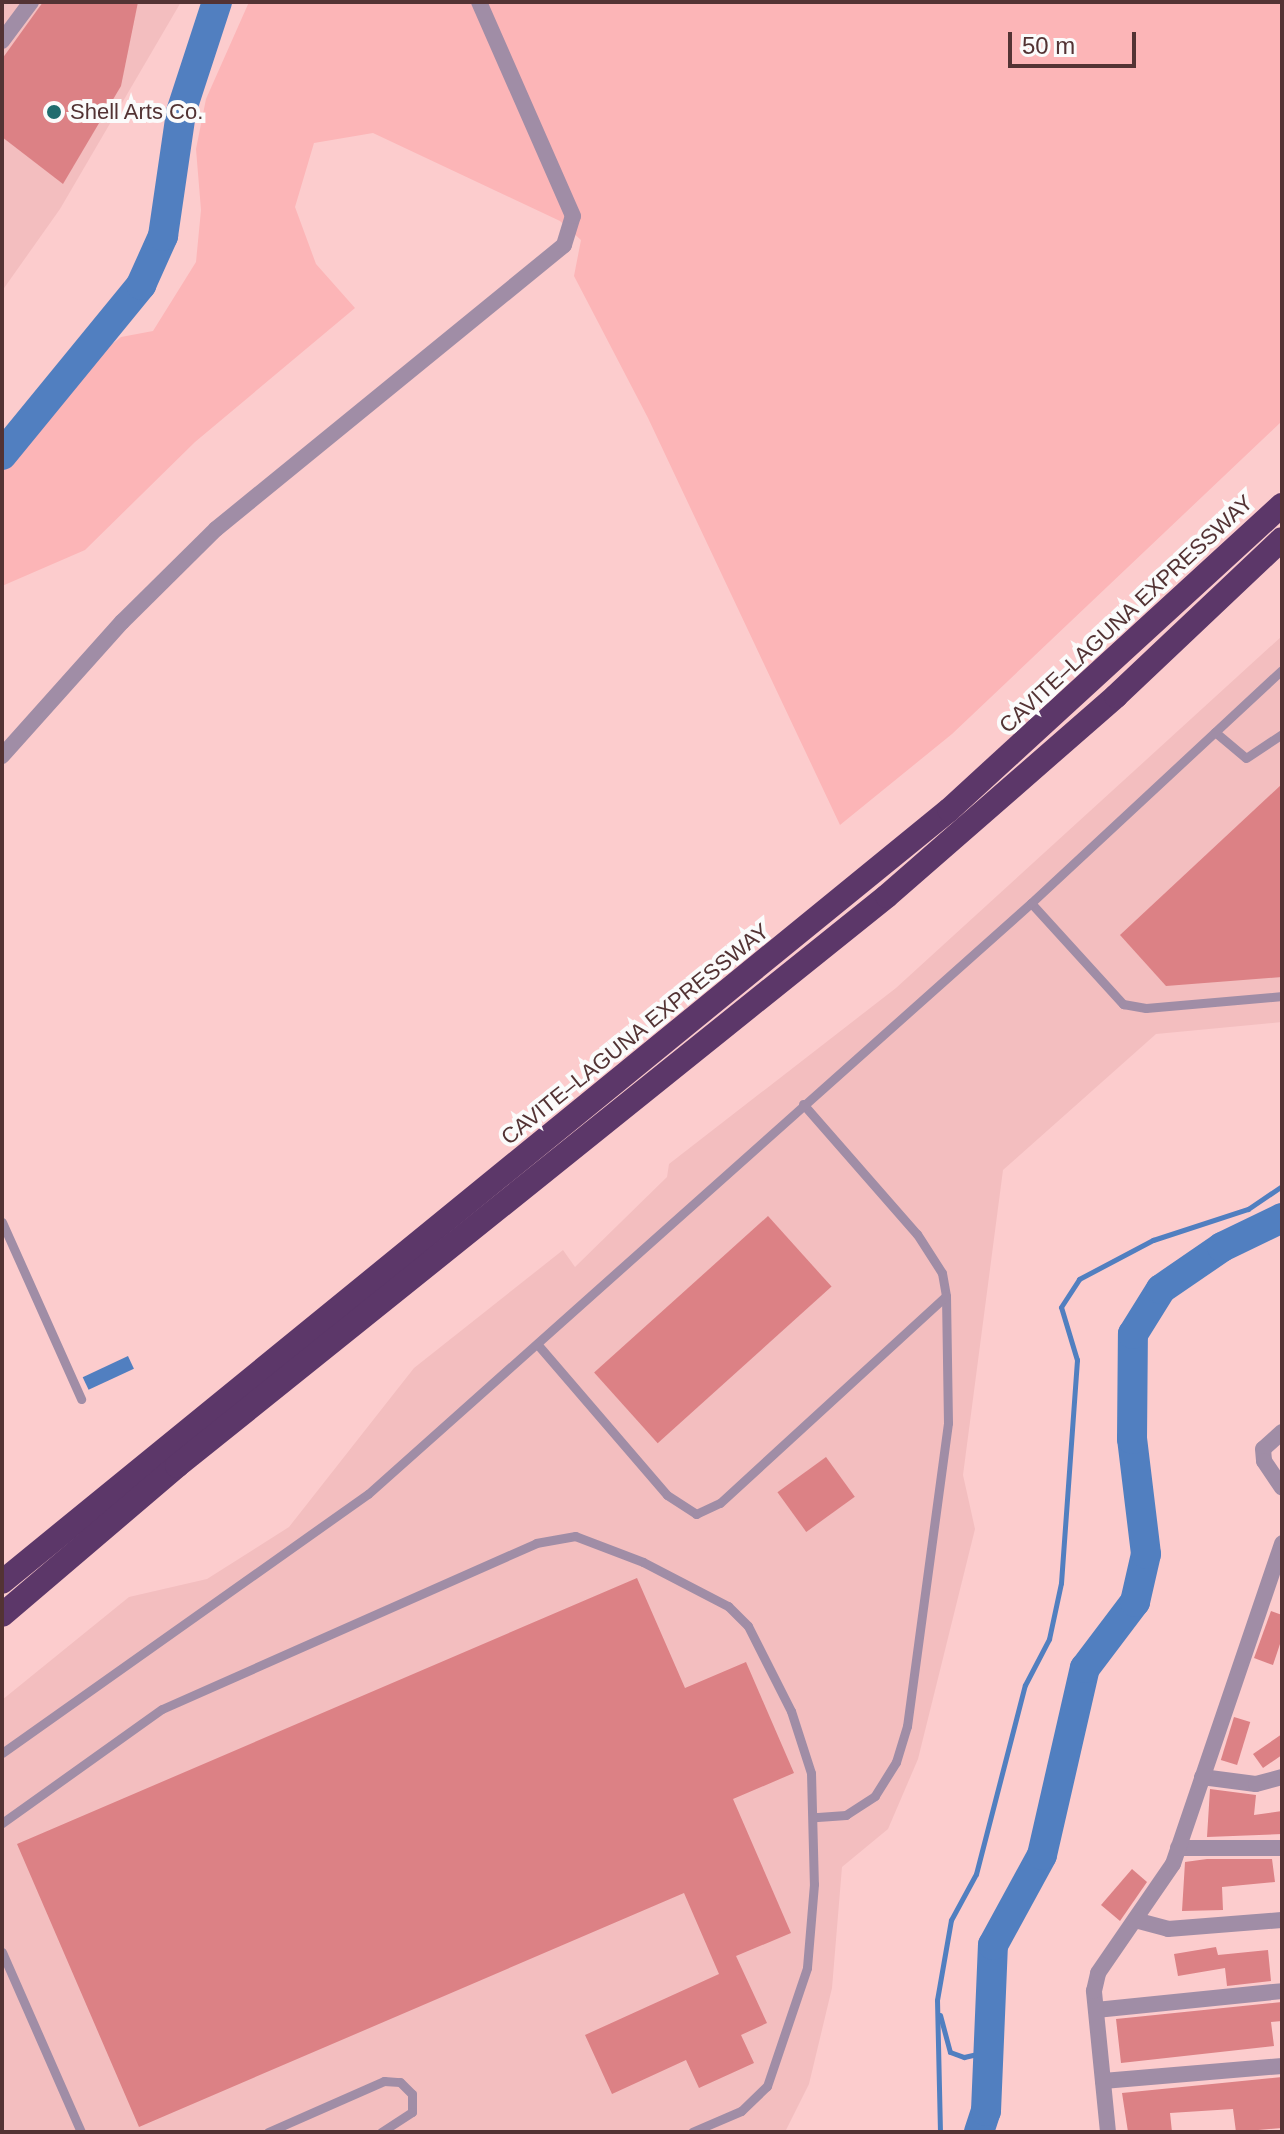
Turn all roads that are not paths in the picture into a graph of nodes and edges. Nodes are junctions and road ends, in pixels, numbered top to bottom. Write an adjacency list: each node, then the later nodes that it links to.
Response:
1 (31, 2): 3 (street)
2 (479, 2): 9 (street)
3 (2, 41)
4 (1282, 505): 20 (highway, CAVITE–LAGUNA EXPRESSWAY)
5 (1282, 539): 21 (highway)
6 (1282, 670): 7 (lane)
7 (1215, 732): 8 (lane); 10 (lane)
8 (1282, 734)
9 (2, 756)
10 (1031, 903): 11 (lane); 12 (lane)
11 (1282, 996)
12 (803, 1104): 14 (lane); 15 (lane)
13 (2, 1222): 16 (lane)
14 (946, 1296): 15 (lane); 25 (lane)
15 (538, 1345): 22 (lane)
16 (81, 1399)
17 (1282, 1432): 18 (street)
18 (1282, 1488)
19 (1282, 1543): 23 (street)
20 (2, 1582)
21 (2, 1615)
22 (2, 1753)
23 (1202, 1777): 24 (street); 27 (street)
24 (1282, 1777)
25 (814, 1817): 26 (lane); 39 (lane)
26 (2, 1823)
27 (1178, 1848): 28 (street); 29 (street)
28 (1282, 1848)
29 (1135, 1920): 30 (street); 33 (street)
30 (1282, 1920)
31 (2, 1952): 36 (lane)
32 (1282, 1991): 33 (street)
33 (1096, 2010): 35 (street)
34 (1282, 2066): 35 (street)
35 (1103, 2081): 40 (street)
36 (81, 2132)
37 (268, 2132): 38 (lane)
38 (381, 2132)
39 (692, 2132)
40 (1108, 2132)

